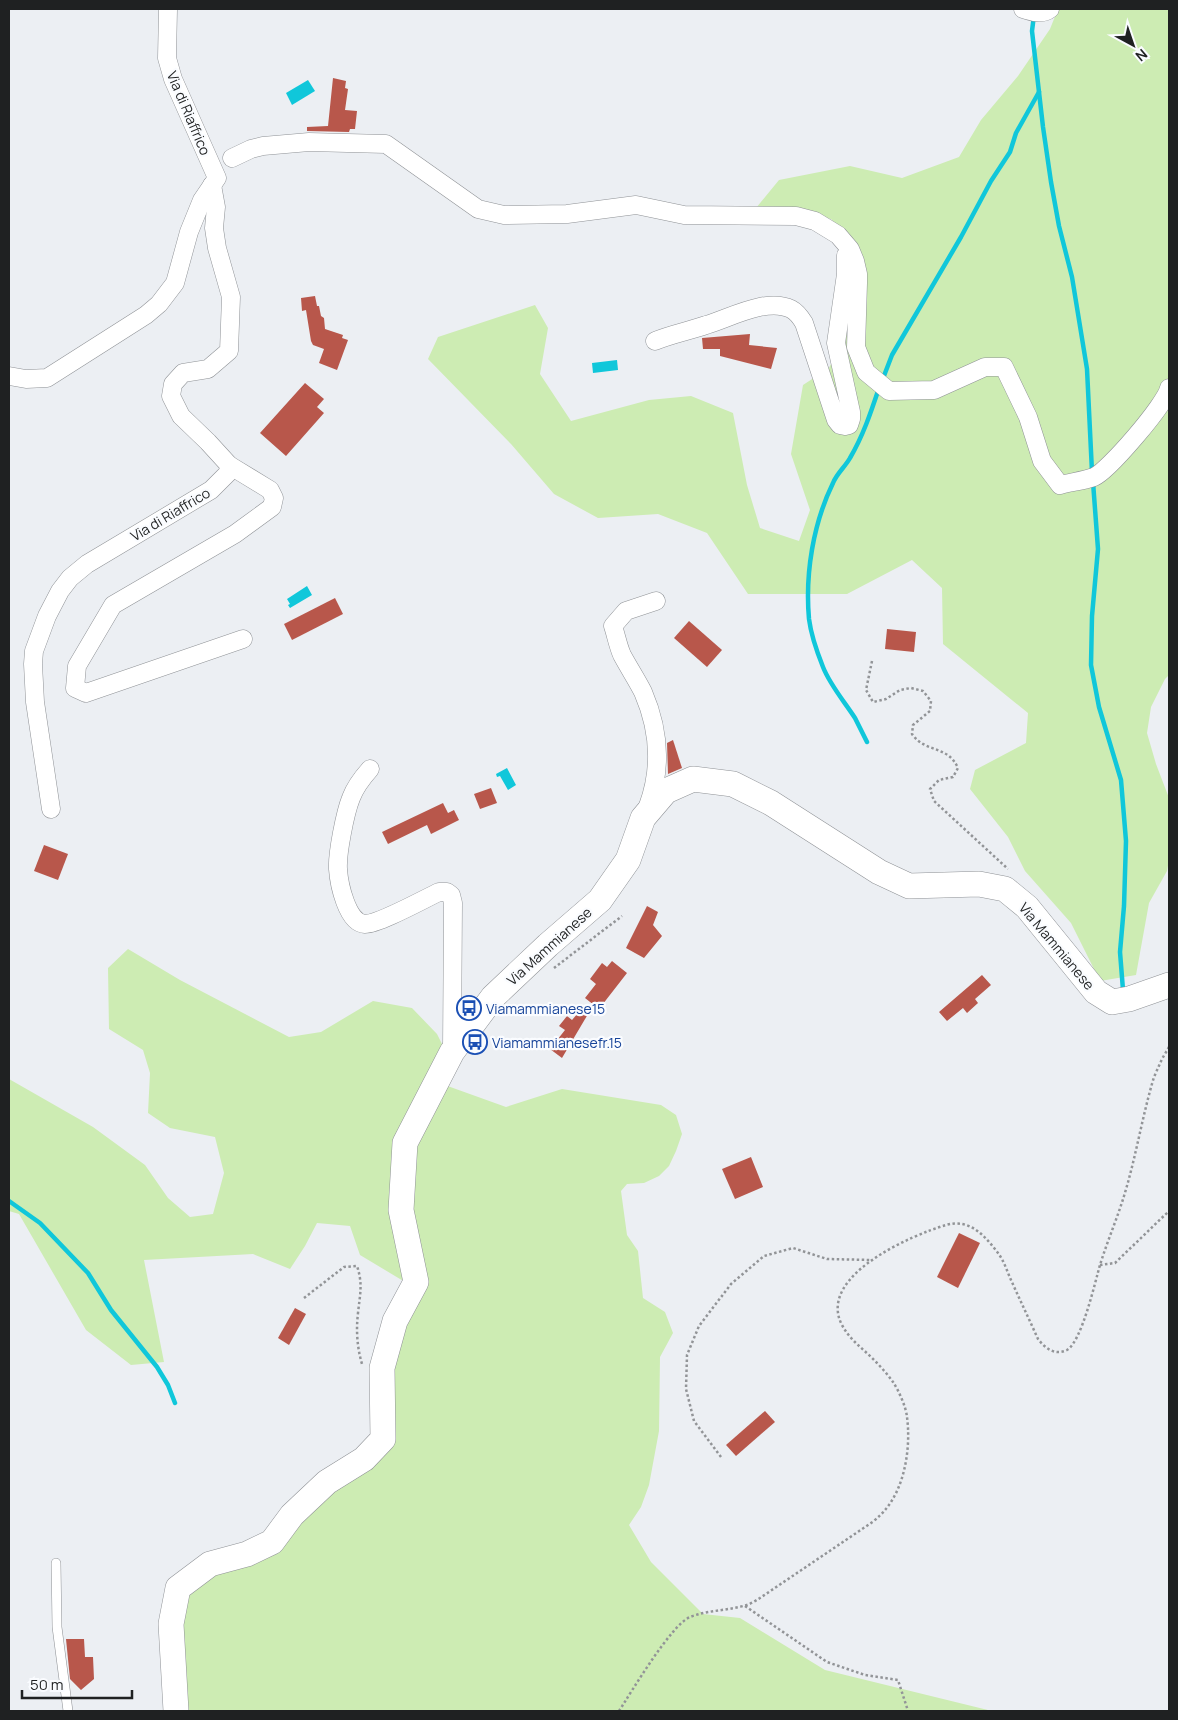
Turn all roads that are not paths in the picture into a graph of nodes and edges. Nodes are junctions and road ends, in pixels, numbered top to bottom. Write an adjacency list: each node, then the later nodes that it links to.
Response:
1 (168, 9): 6 (street, Via di Riaffrico)
2 (1024, 9): 3 (street)
3 (1050, 9)
4 (242, 143): 5 (street)
5 (232, 158): 6 (street); 7 (street)
6 (215, 181): 9 (street); 11 (street, Via di Riaffrico)
7 (838, 236): 8 (street); 10 (street)
8 (655, 341)
9 (9, 376)
10 (1169, 388)
11 (229, 465): 13 (street); 15 (street, Via di Riaffrico)
12 (656, 601): 16 (street)
13 (243, 639)
14 (370, 769): 18 (street)
15 (51, 809)
16 (643, 818): 17 (main road, Via Mammianese); 18 (main road, Via Mammianese)
17 (1169, 985)
18 (452, 1052): 21 (main road, Via Mammianese)
19 (56, 1563): 20 (lane)
20 (68, 1711)
21 (176, 1711)

